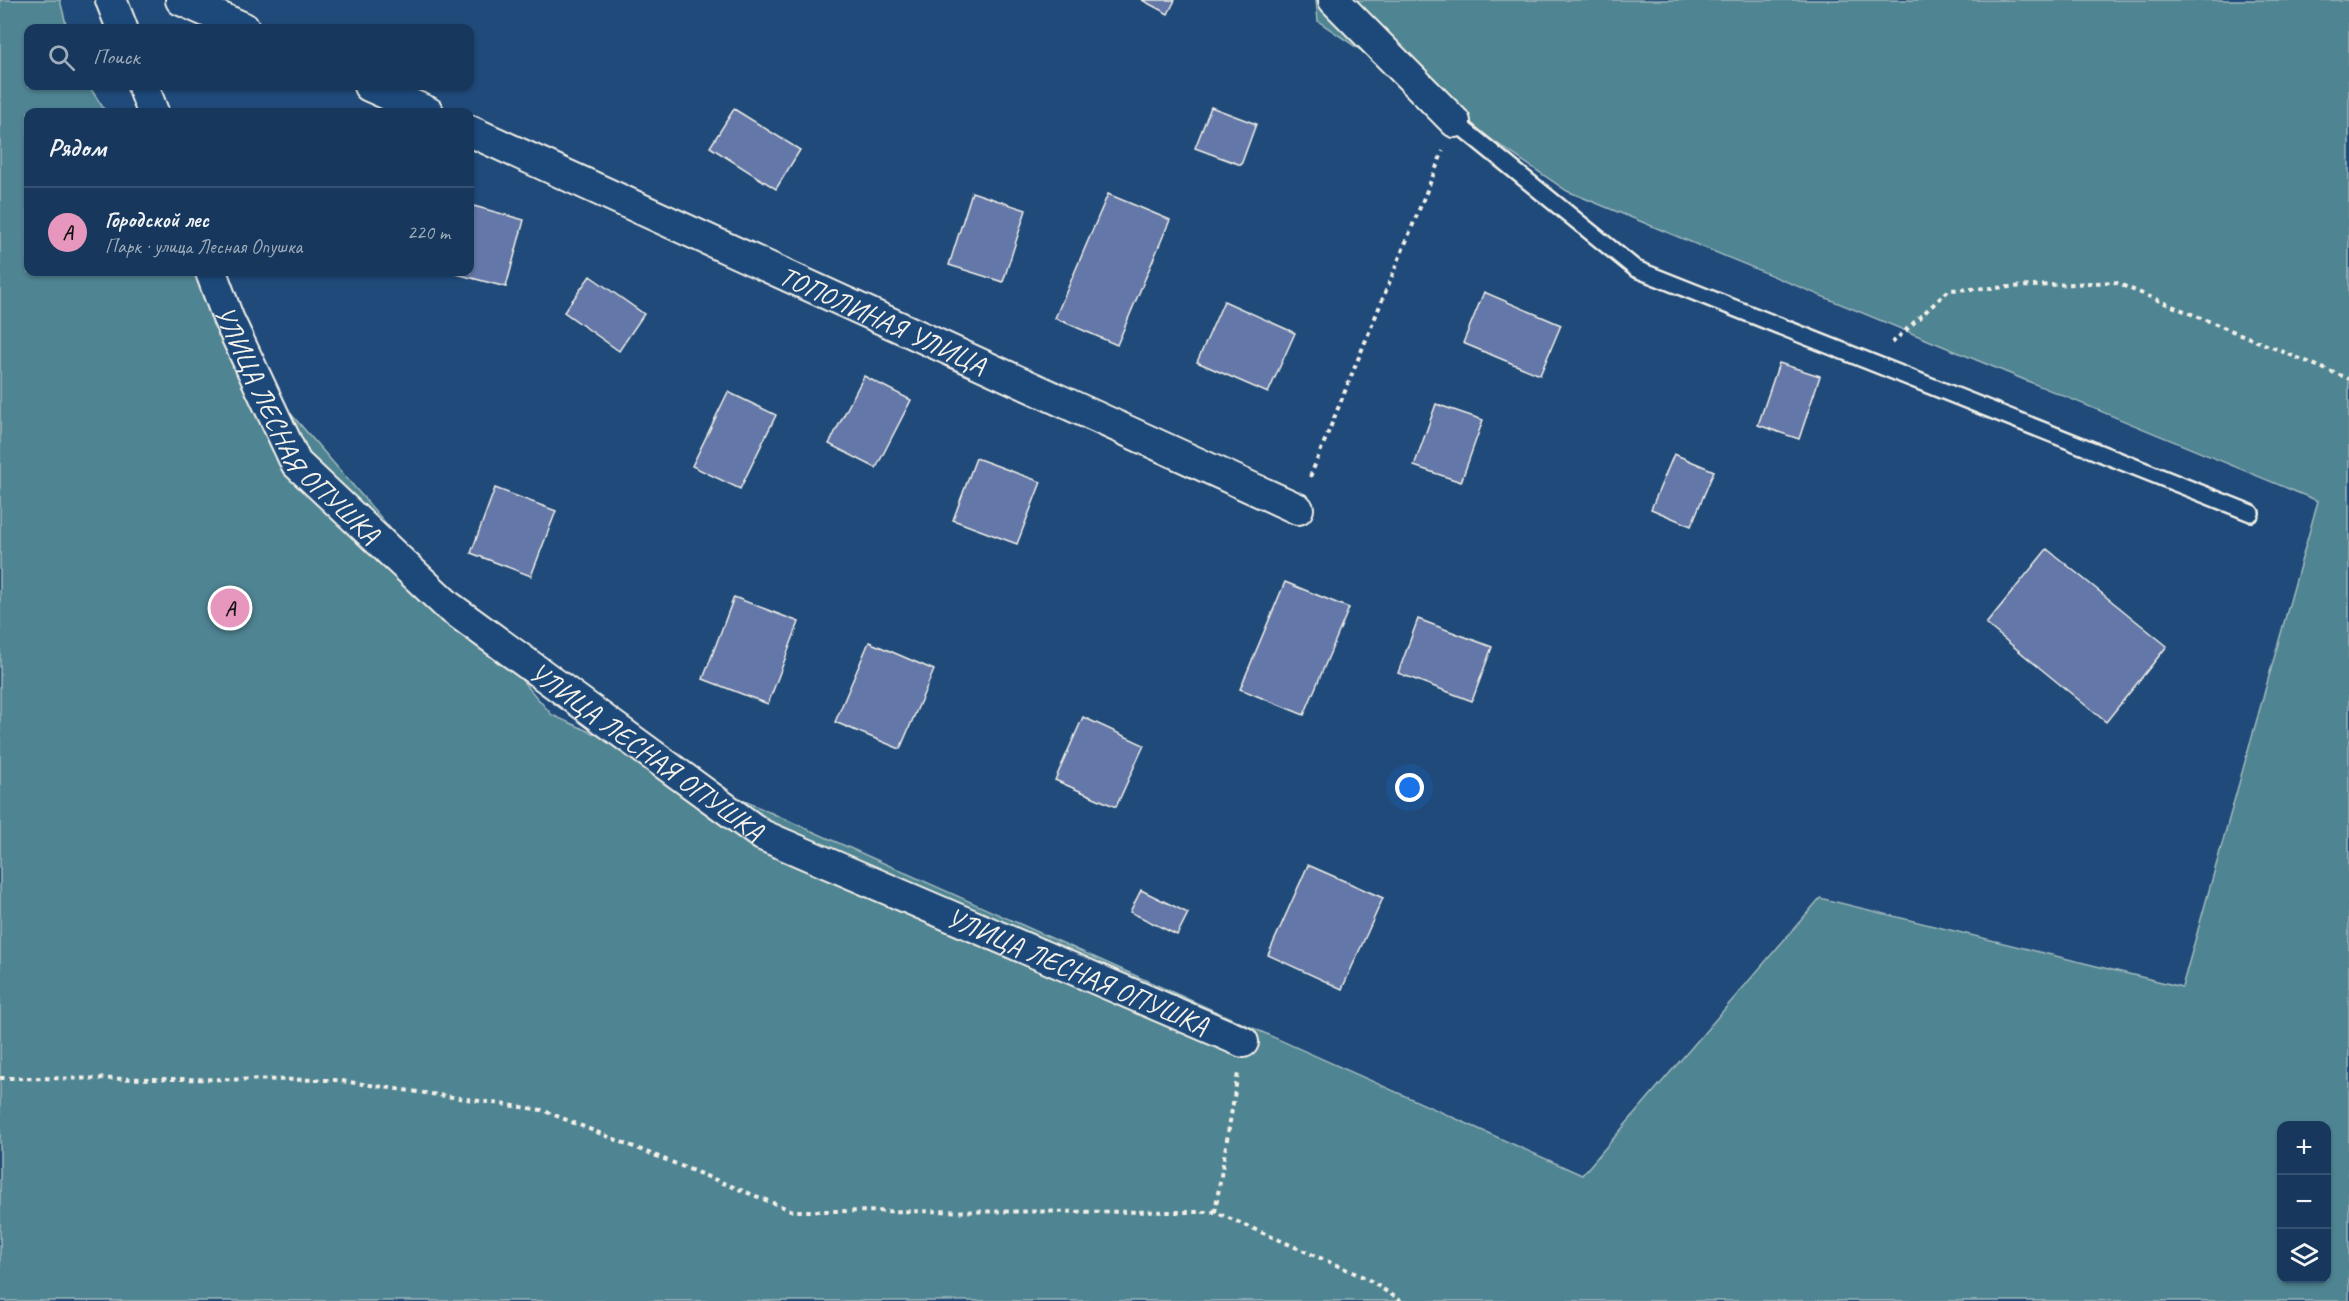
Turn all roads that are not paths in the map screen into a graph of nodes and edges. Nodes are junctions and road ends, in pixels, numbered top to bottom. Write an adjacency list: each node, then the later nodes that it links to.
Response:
1 (111, 0): 4 (street)
2 (181, 0): 5 (street)
3 (1334, 0): 10 (street)
4 (120, 24)
5 (235, 24)
6 (145, 90): 8 (street)
7 (378, 90): 9 (street)
8 (151, 108)
9 (419, 108)
10 (1455, 122): 14 (lane)
11 (474, 133): 13 (street, ТОПОЛИНАЯ УЛИЦА)
12 (212, 276): 15 (street, УЛИЦА ЛЕСНАЯ ОПУШКА)
13 (1298, 509)
14 (2251, 513)
15 (1243, 1042)

